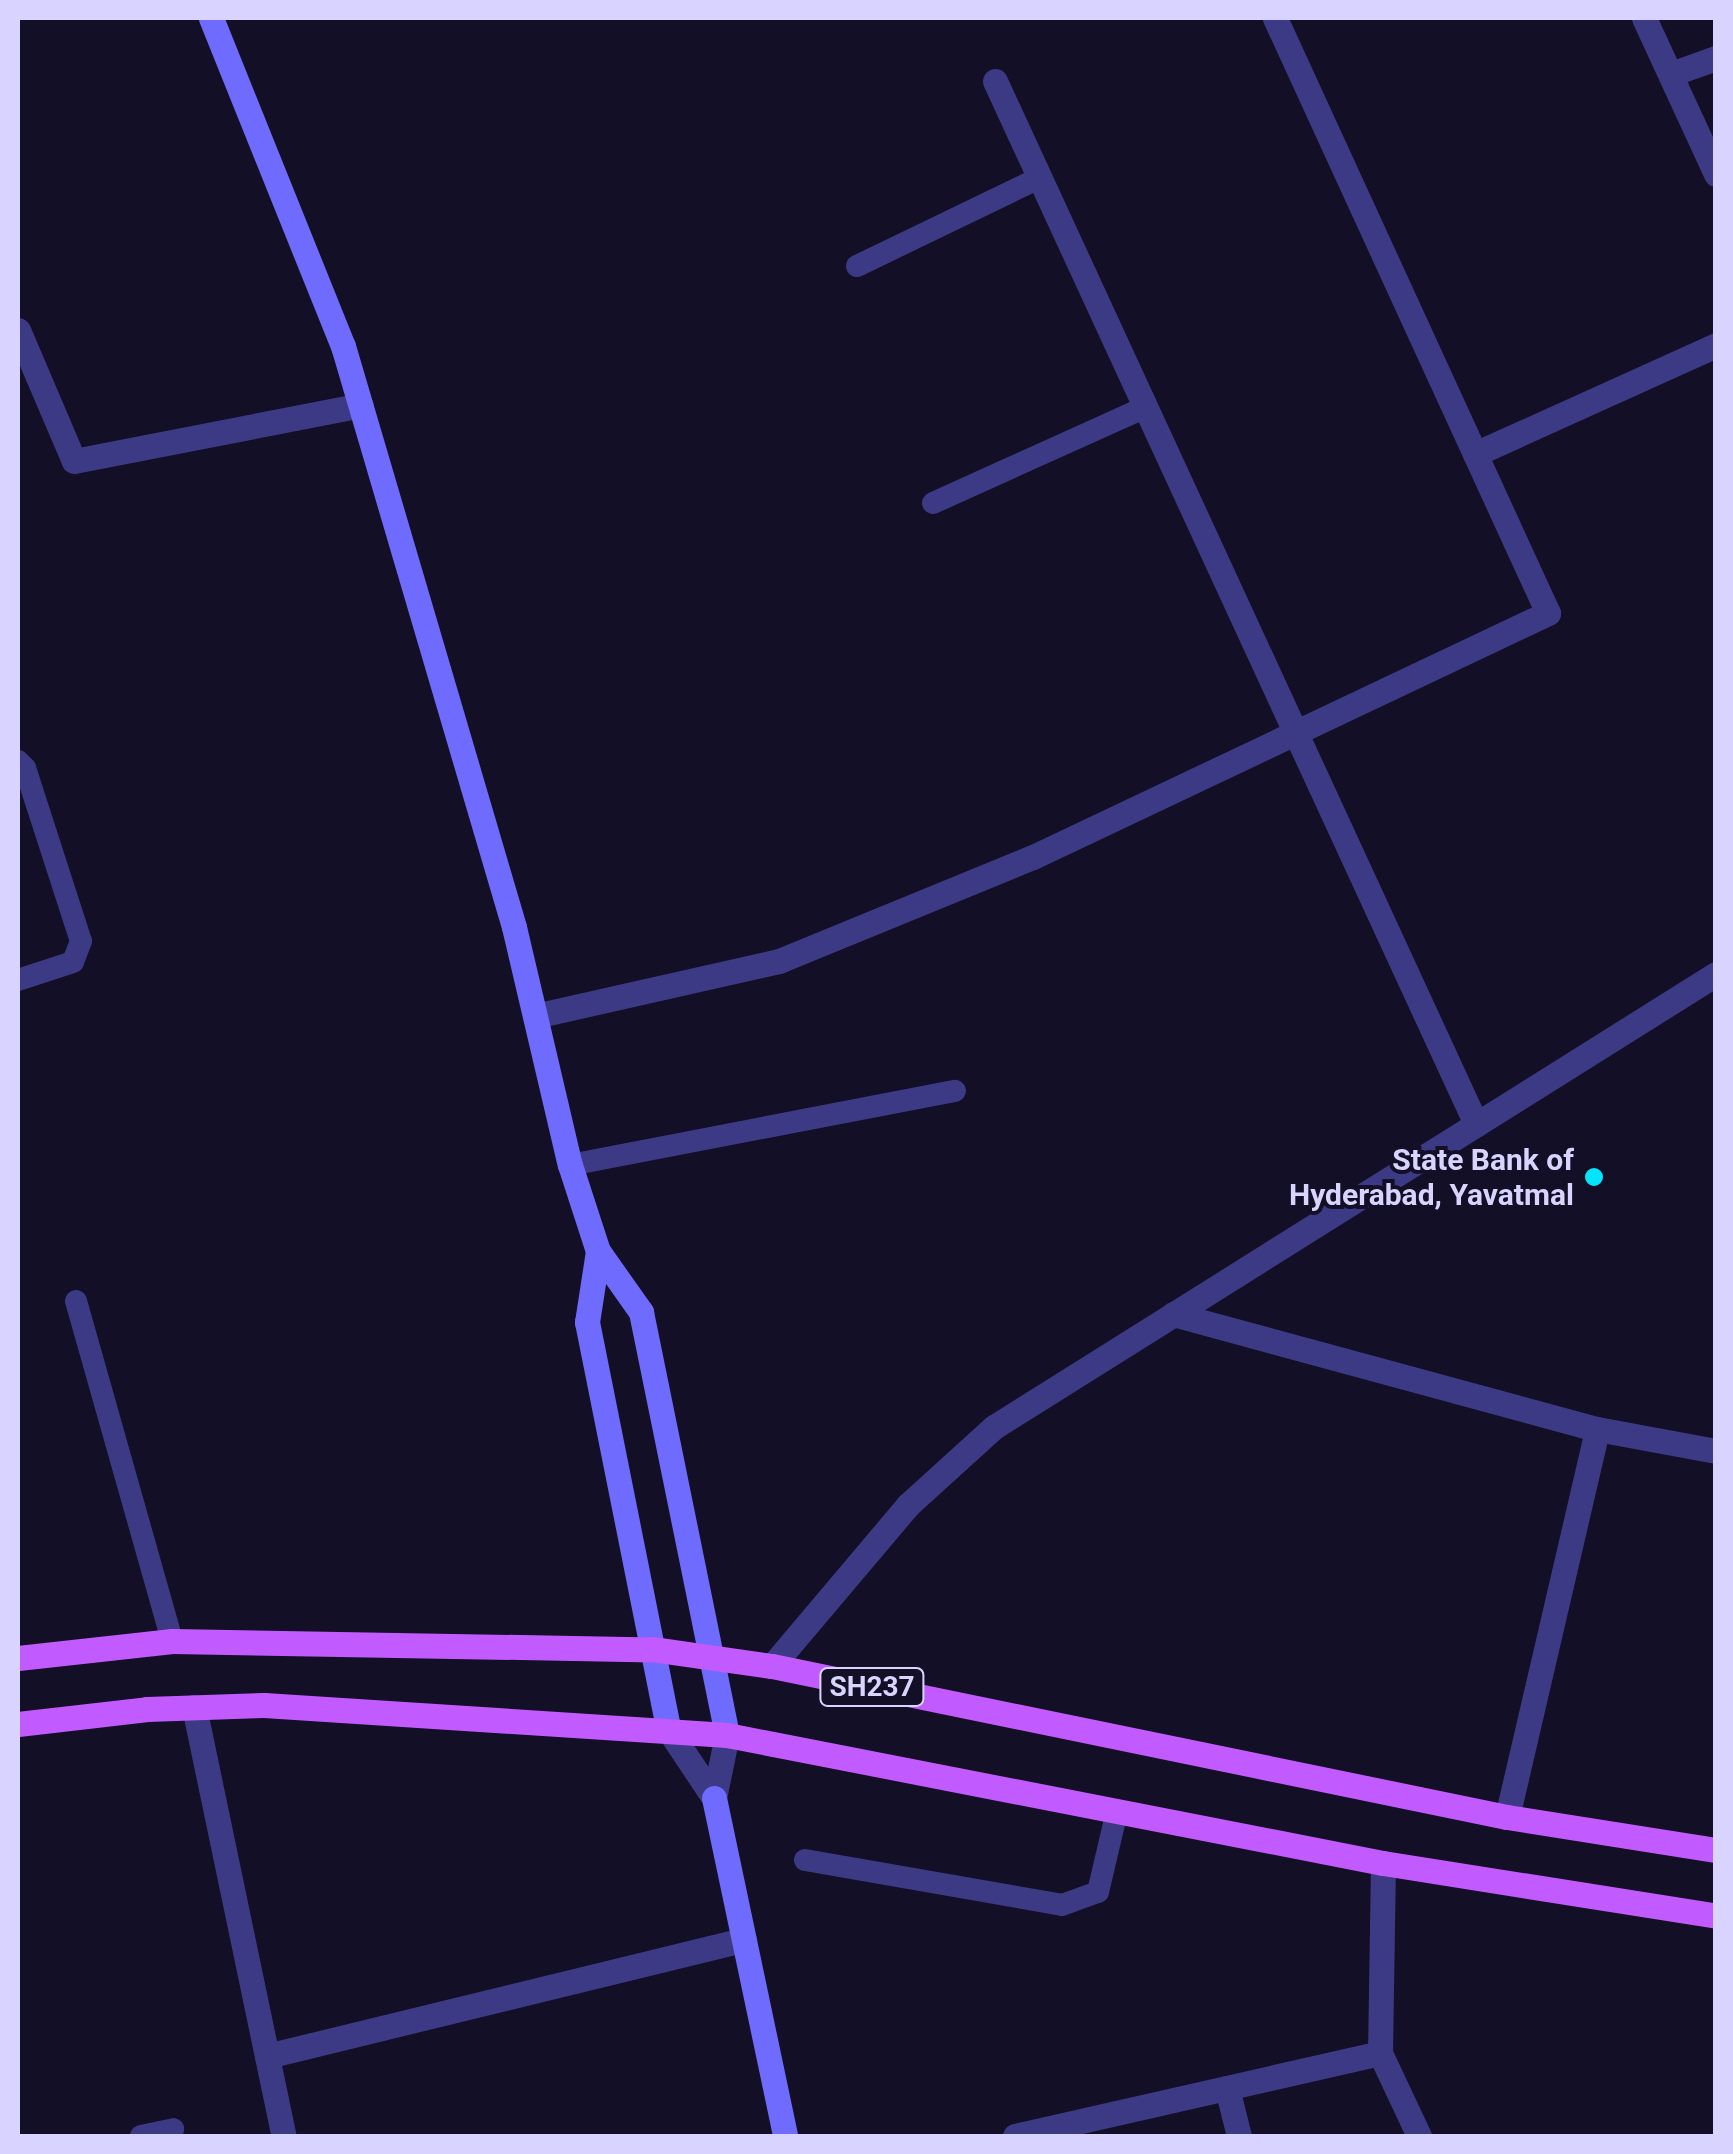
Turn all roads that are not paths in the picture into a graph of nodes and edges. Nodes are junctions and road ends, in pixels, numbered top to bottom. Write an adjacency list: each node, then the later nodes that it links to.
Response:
1 (211, 18): 12 (main road)
2 (1275, 18): 14 (street)
3 (1644, 18): 5 (street)
4 (1716, 58): 5 (street)
5 (1671, 74): 7 (street)
6 (995, 80): 8 (street)
7 (1716, 174)
8 (1039, 178): 9 (lane); 13 (street)
9 (857, 266)
10 (18, 330): 12 (street)
11 (1716, 345): 14 (street)
12 (361, 405): 20 (main road)
13 (1143, 408): 15 (lane); 16 (street)
14 (1475, 454): 16 (street)
15 (932, 502)
16 (1293, 738): 20 (street); 22 (street)
17 (18, 761): 19 (lane)
18 (1716, 974): 22 (street)
19 (18, 980)
20 (535, 1016): 23 (main road)
21 (955, 1090): 23 (lane)
22 (1476, 1124): 26 (street)
23 (570, 1166): 24 (main road)
24 (598, 1252): 30 (main road); 31 (main road)
25 (76, 1301): 29 (lane)
26 (1174, 1314): 27 (street); 33 (street)
27 (1598, 1429): 28 (street); 40 (street)
28 (1716, 1451)
29 (172, 1642): 30 (main road, SH237); 32 (main road, SH237)
30 (652, 1649): 31 (main road, SH237); 36 (main road)
31 (713, 1657): 33 (main road, SH237); 37 (main road)
32 (18, 1658)
33 (772, 1666): 40 (main road, SH237)
34 (194, 1707): 35 (main road, SH237); 36 (main road, SH237); 47 (street)
35 (18, 1724)
36 (668, 1729): 37 (main road, SH237); 38 (street)
37 (727, 1735): 38 (street); 39 (main road, SH237)
38 (714, 1798): 45 (main road)
39 (1117, 1811): 42 (lane); 43 (main road, SH237)
40 (1507, 1816): 41 (main road, SH237)
41 (1716, 1850)
42 (805, 1860)
43 (1384, 1863): 44 (main road, SH237); 46 (street)
44 (1716, 1916)
45 (744, 1940): 47 (street); 52 (main road)
46 (1380, 2053): 48 (street); 55 (street)
47 (266, 2056): 51 (street)
48 (1227, 2088): 53 (street); 54 (street)
49 (174, 2129): 50 (lane)
50 (140, 2136)
51 (284, 2136)
52 (785, 2136)
53 (1015, 2136)
54 (1239, 2136)
55 (1419, 2136)

